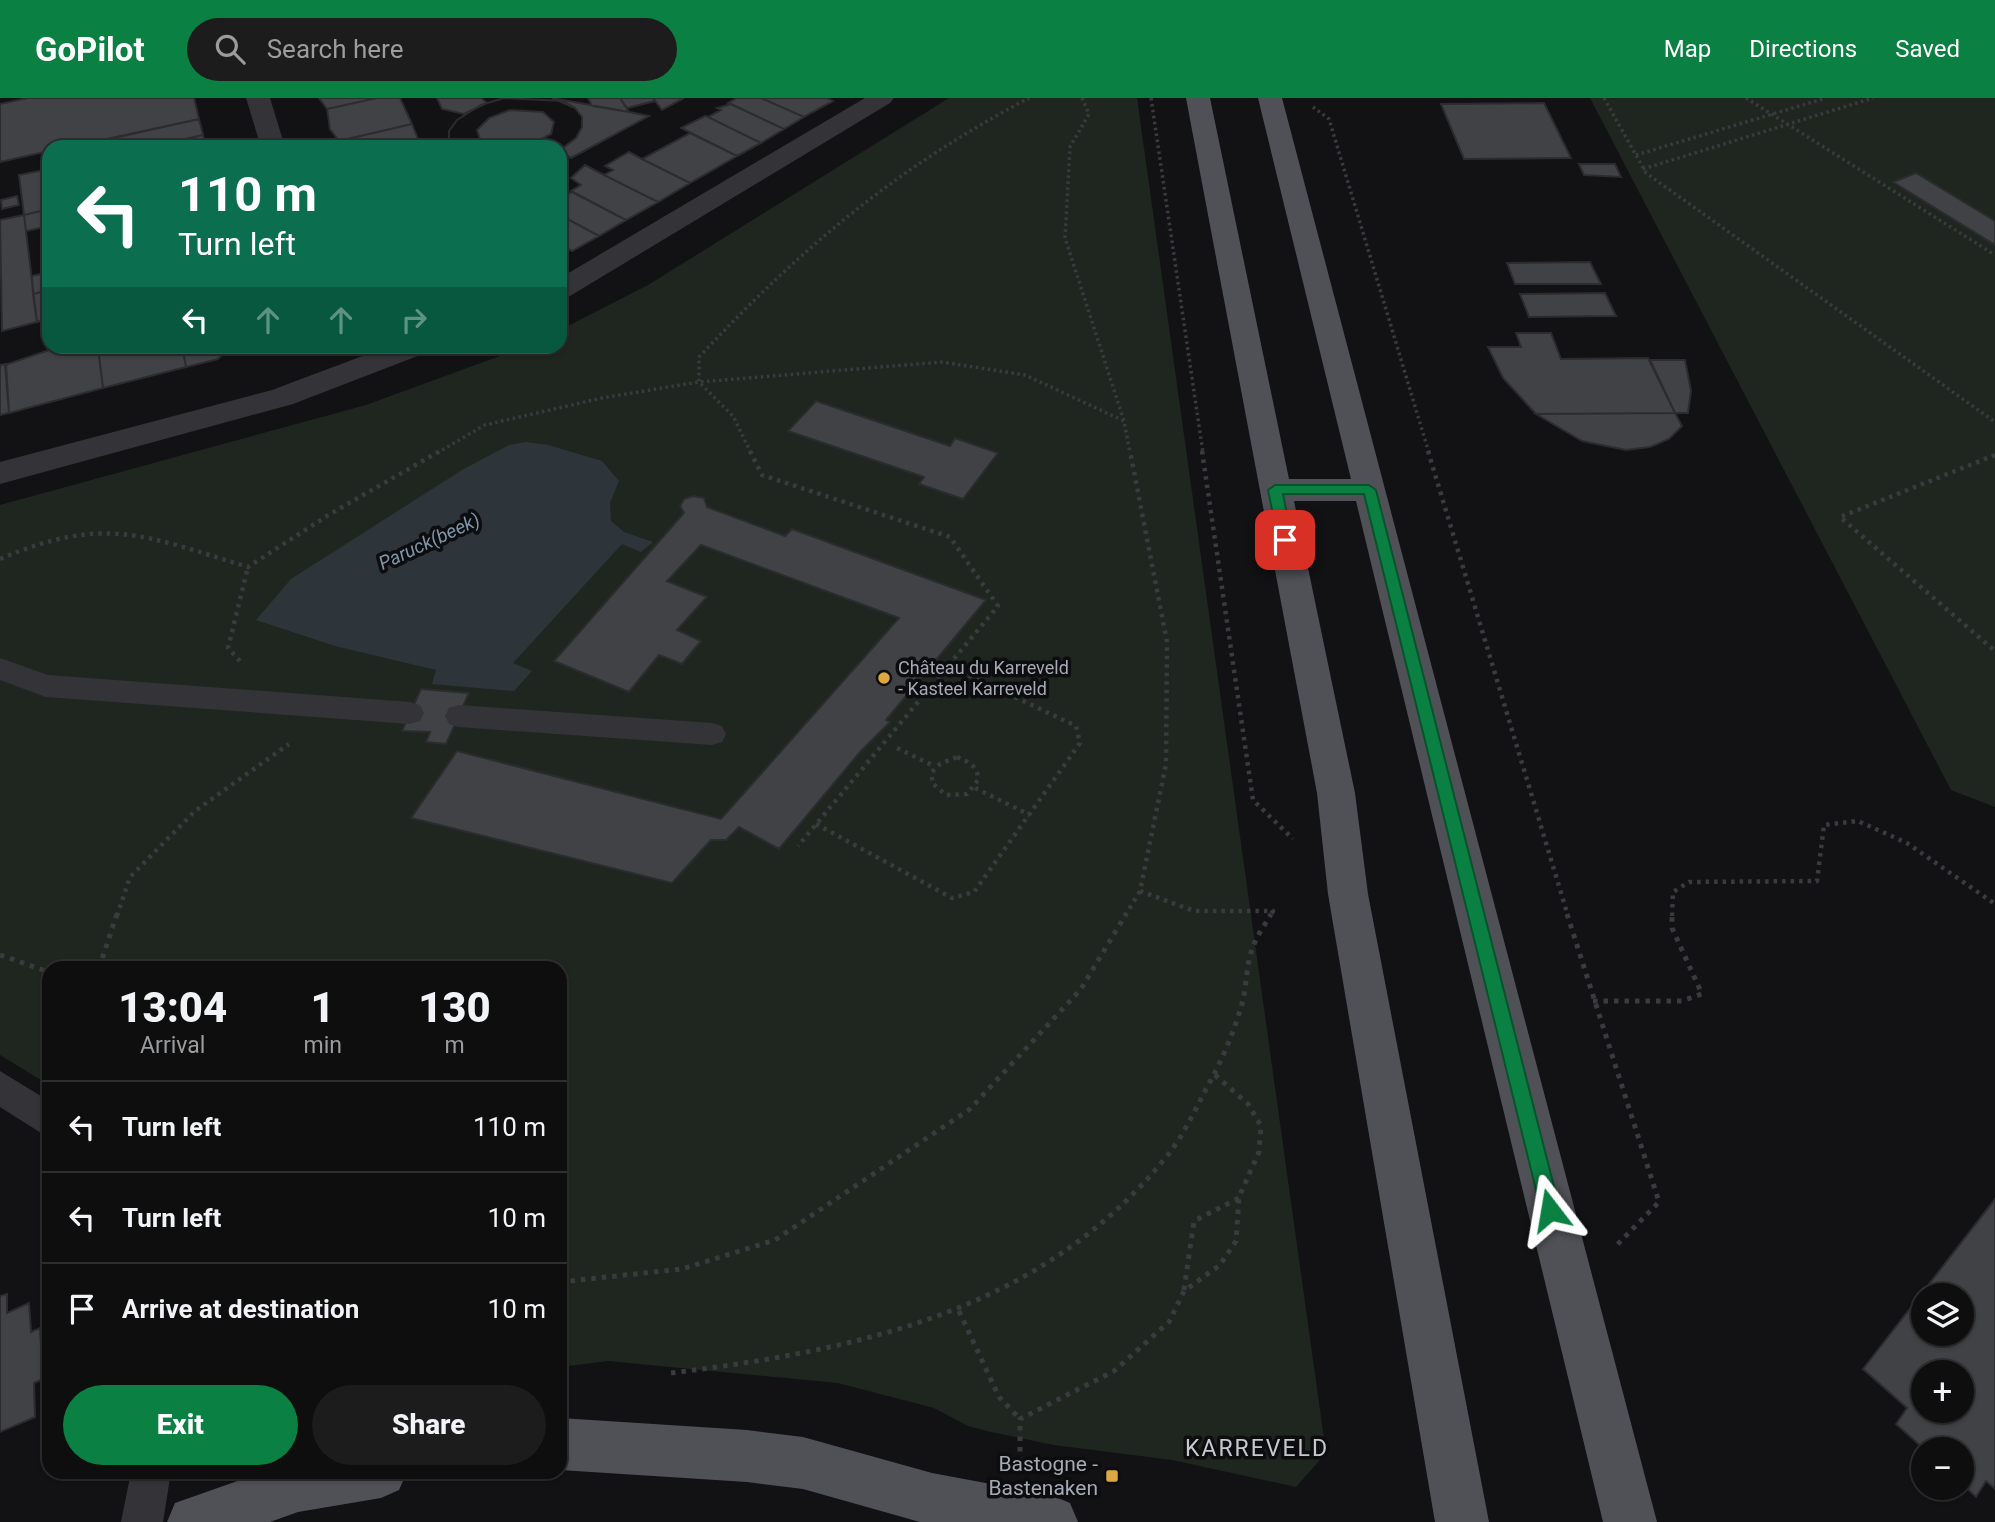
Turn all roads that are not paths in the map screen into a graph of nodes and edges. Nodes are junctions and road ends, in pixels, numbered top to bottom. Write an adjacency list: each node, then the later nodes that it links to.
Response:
1 (258, 98): 5 (street)
2 (882, 98): 6 (street)
3 (1198, 98): 9 (main road)
4 (1270, 98): 10 (main road)
5 (271, 140)
6 (567, 286)
7 (378, 354): 8 (street)
8 (0, 472)
9 (1275, 490): 10 (main road); 23 (main road)
10 (1369, 490): 24 (main road)
11 (0, 669): 12 (lane)
12 (410, 713)
13 (459, 716): 14 (lane)
14 (712, 734)
15 (0, 1087): 16 (lane)
16 (42, 1116)
17 (567, 1444): 22 (main road)
18 (150, 1479): 20 (lane)
19 (340, 1479): 21 (main road)
20 (142, 1522)
21 (194, 1522)
22 (1051, 1522)
23 (1462, 1522)
24 (1630, 1522)

